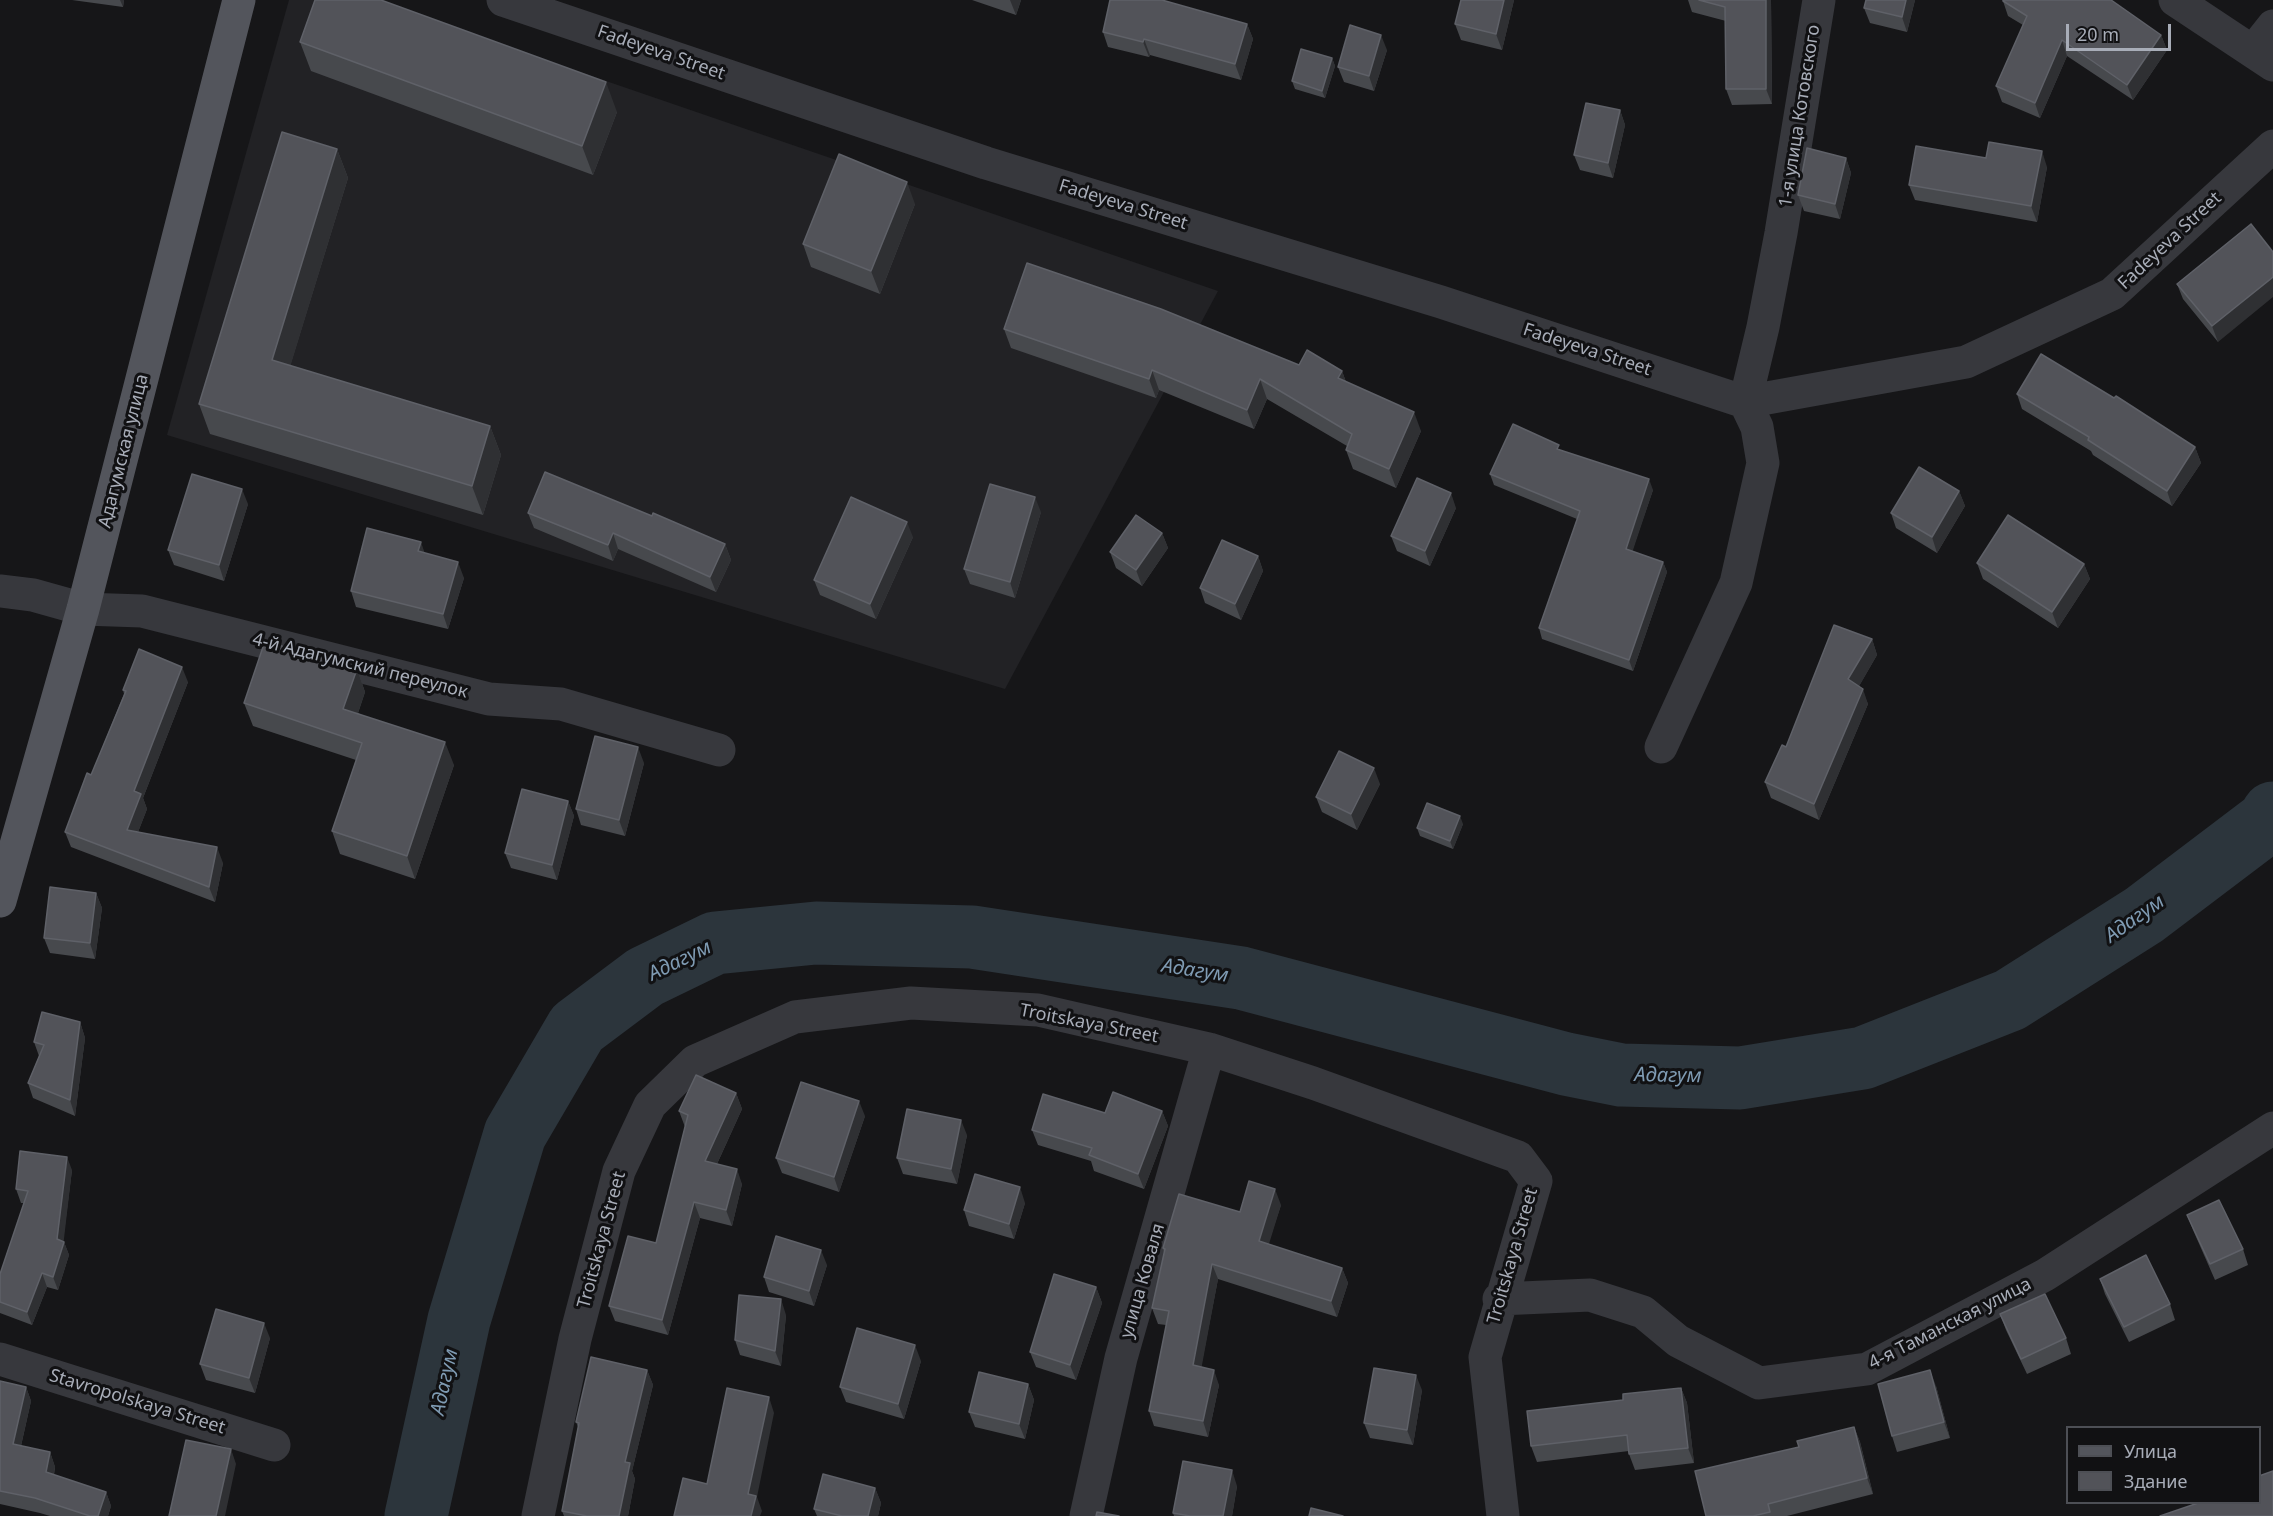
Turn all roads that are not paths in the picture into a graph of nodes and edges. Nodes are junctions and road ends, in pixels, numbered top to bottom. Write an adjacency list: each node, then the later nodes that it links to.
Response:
1 (239, 0): 9 (main road, Адагумская улица)
2 (503, 0): 7 (street, Fadeyeva Street)
3 (1819, 0): 7 (street, 1-я улица Котовского)
4 (2175, 0): 5 (street)
5 (2266, 47)
6 (2273, 146): 7 (street, Fadeyeva Street)
7 (1745, 402): 10 (street)
8 (0, 591): 9 (street, 4-й Адагумский переулок)
9 (83, 609): 11 (street, 4-й Адагумский переулок); 12 (main road, Адагумская улица)
10 (1661, 747)
11 (719, 750)
12 (0, 901)
13 (1209, 1049): 15 (street, Troitskaya Street); 18 (street, Troitskaya Street); 19 (street, улица Коваля)
14 (2273, 1128): 15 (street, 4-я Таманская улица)
15 (1499, 1299): 20 (street, Troitskaya Street)
16 (0, 1359): 17 (street, Stavropolskaya Street)
17 (274, 1445)
18 (538, 1516)
19 (1086, 1516)
20 (1503, 1516)

